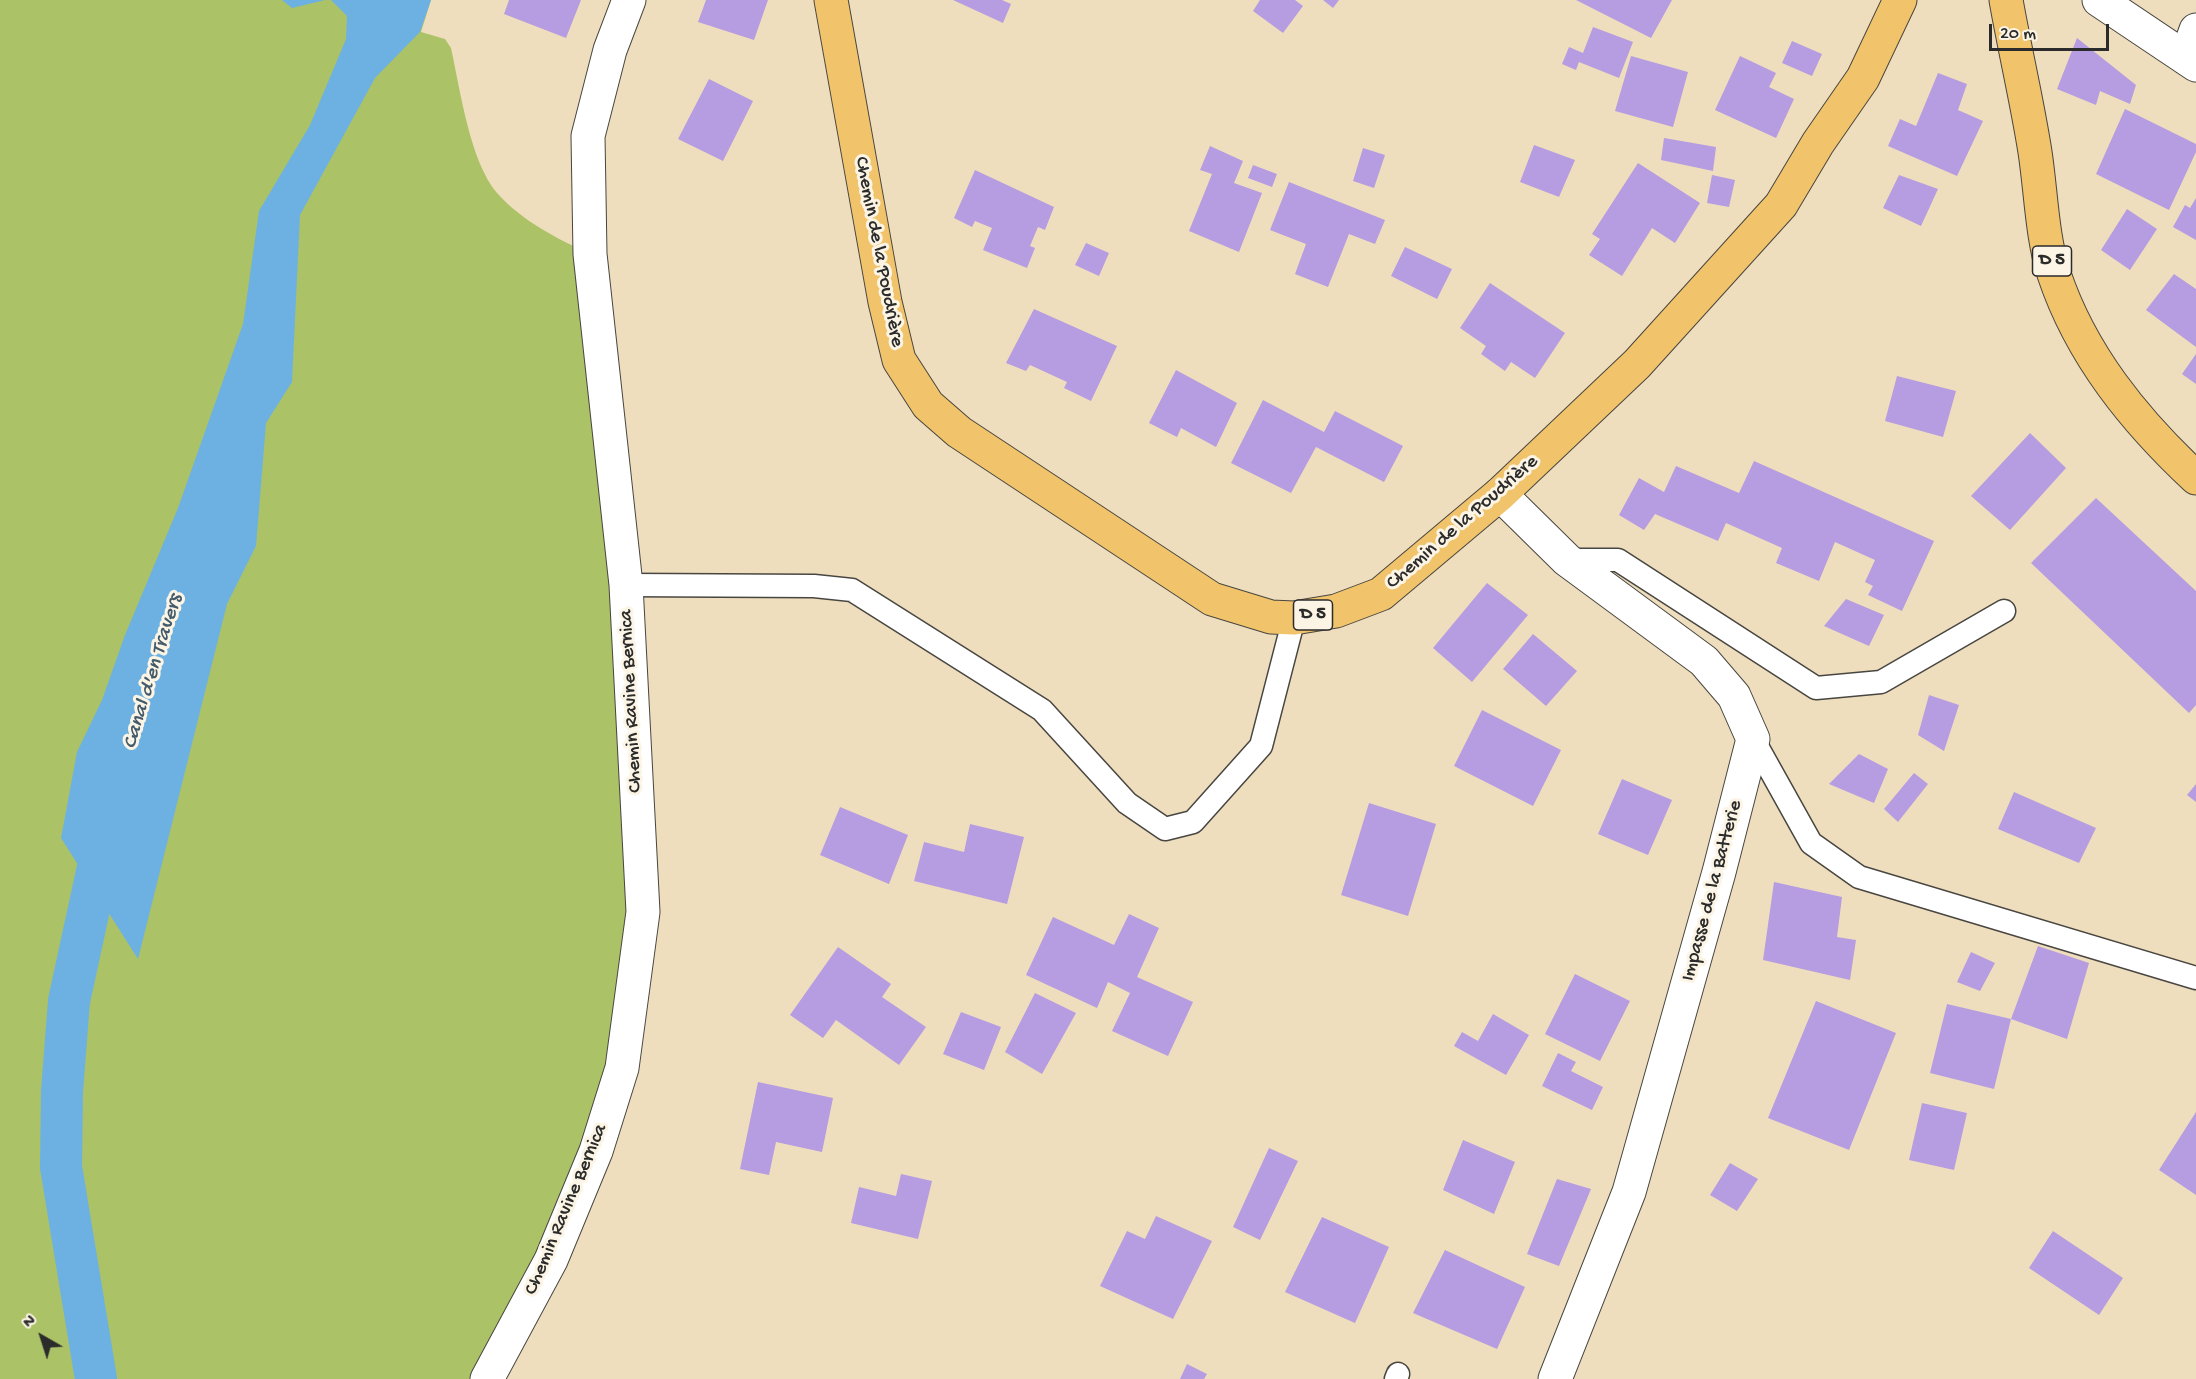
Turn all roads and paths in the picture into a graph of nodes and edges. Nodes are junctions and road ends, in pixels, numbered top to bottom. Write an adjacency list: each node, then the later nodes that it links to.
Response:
1 (628, 0): 10 (street, Chemin Ravine Bernica)
2 (831, 0): 12 (main road, Chemin de la Poudrière / D 5)
3 (1900, 0): 8 (main road, Chemin de la Poudrière / D 5)
4 (2006, 0): 7 (main road, D 5)
5 (2099, 0): 6 (street)
6 (2193, 51)
7 (2196, 478)
8 (1500, 494): 9 (street); 12 (main road, Chemin de la Poudrière / D 5)
9 (1568, 560): 11 (lane); 13 (street)
10 (626, 585): 12 (lane); 15 (street, Chemin Ravine Bernica)
11 (2004, 611)
12 (1294, 618)
13 (1753, 739): 14 (lane); 16 (street, Impasse de la Batterie)
14 (2196, 978)
15 (488, 1379)
16 (1555, 1379)

